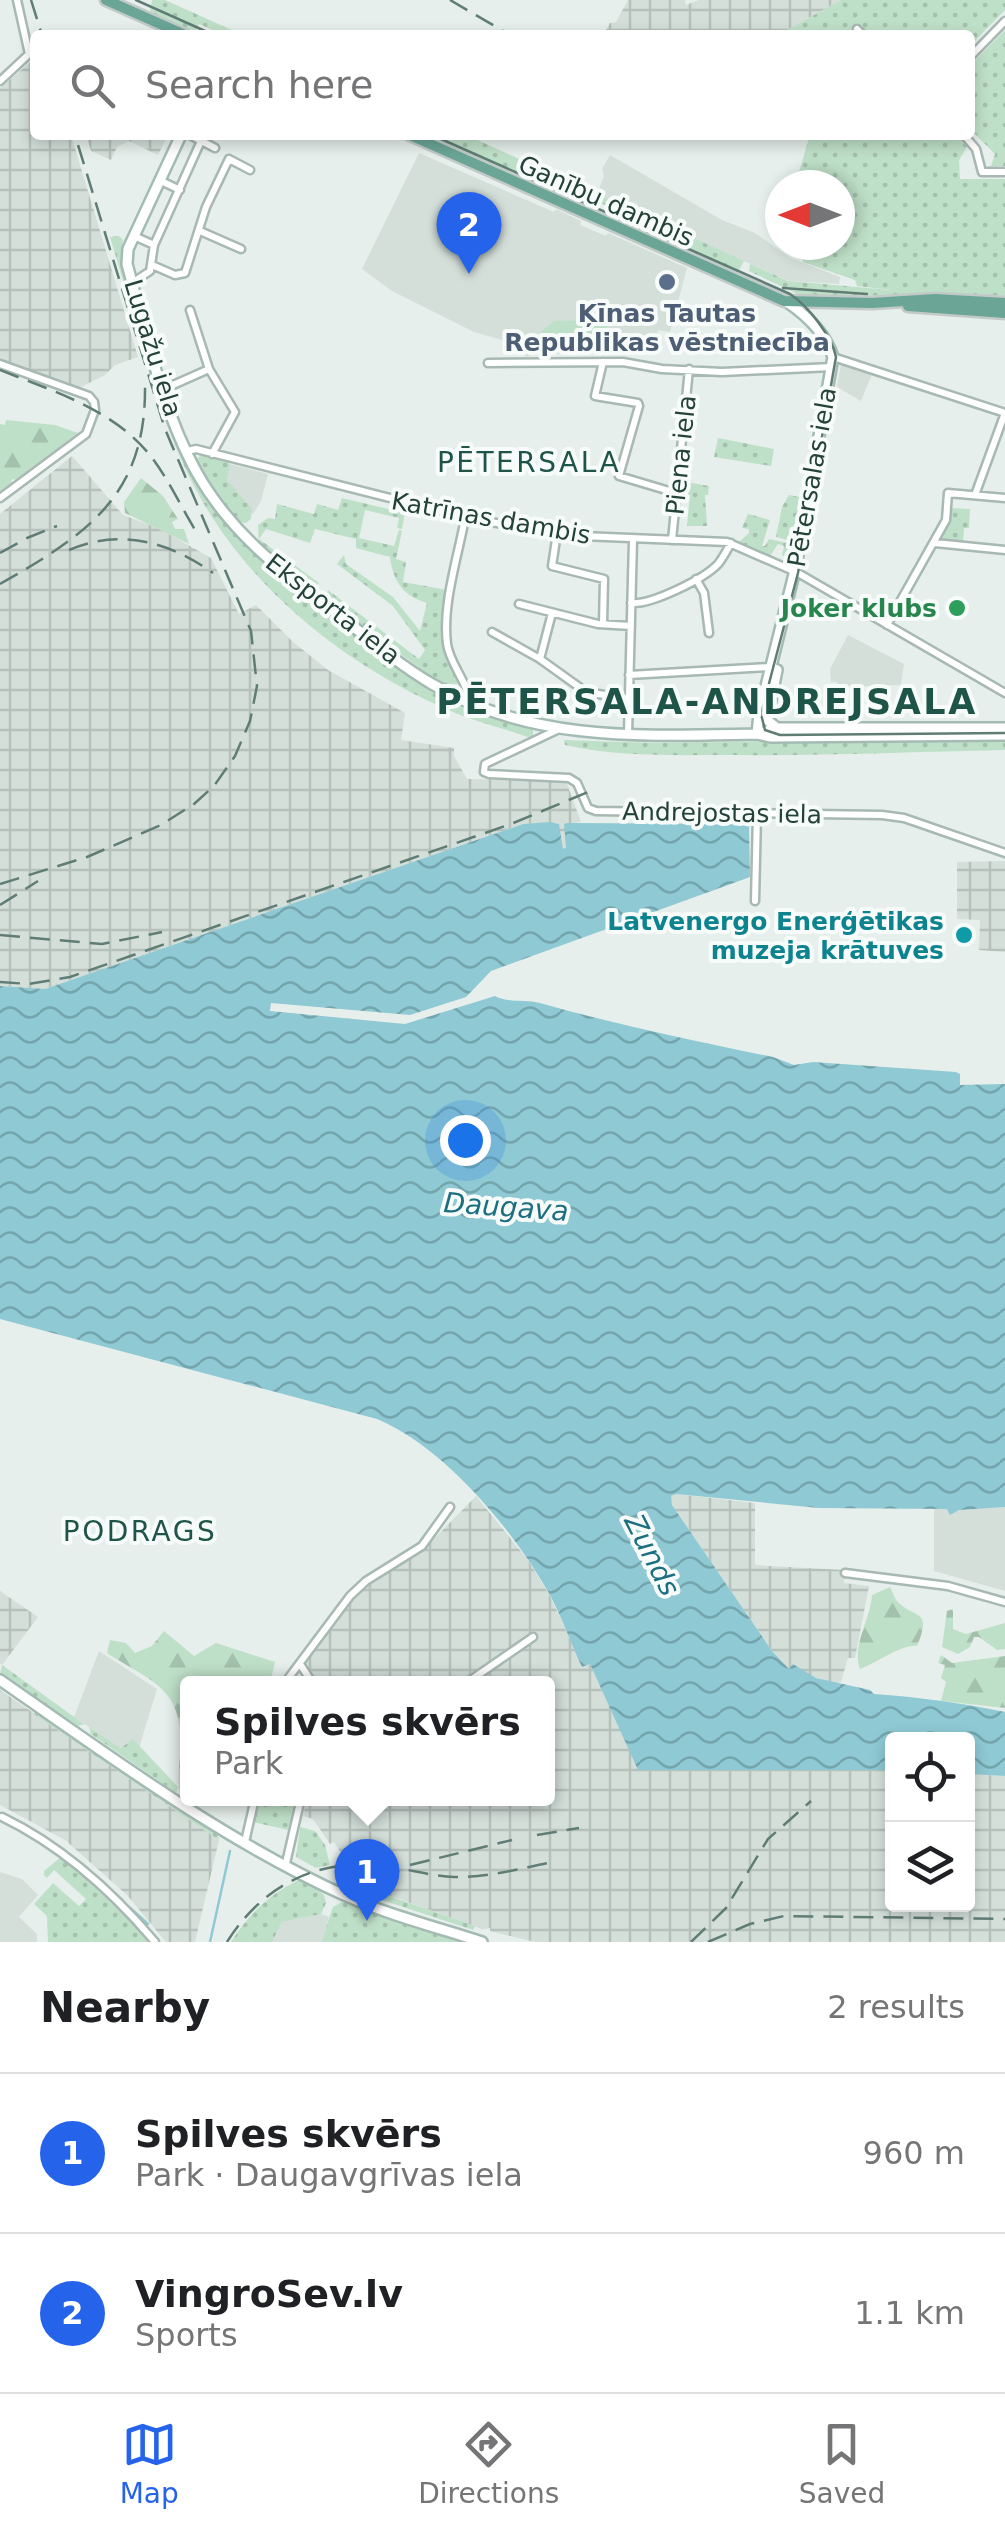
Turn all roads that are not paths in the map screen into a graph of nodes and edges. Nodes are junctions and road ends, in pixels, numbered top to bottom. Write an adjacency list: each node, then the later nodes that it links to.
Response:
1 (17, 0): 6 (street)
2 (106, 0): 4 (main road)
3 (1005, 21): 5 (street)
4 (174, 30)
5 (975, 52)
6 (0, 81)
7 (179, 140): 14 (street, Lugažu iela)
8 (204, 140): 11 (street); 15 (street)
9 (421, 140): 22 (main road, Ganību dambis)
10 (968, 140): 13 (street)
11 (215, 148)
12 (250, 170): 16 (street)
13 (1005, 172)
14 (160, 180): 15 (street); 17 (street, Lugažu iela)
15 (180, 190): 18 (street)
16 (200, 230): 19 (street); 20 (street)
17 (134, 236): 18 (street); 21 (street, Lugažu iela)
18 (154, 245): 20 (street)
19 (241, 249)
20 (152, 266): 21 (street)
21 (132, 283): 35 (street, Lugažu iela)
22 (787, 302): 23 (main road); 28 (street, Pētersalas iela)
23 (809, 302): 25 (main road); 28 (street)
24 (1005, 303): 25 (main road)
25 (934, 304): 27 (main road)
26 (190, 310): 33 (street)
27 (1005, 314)
28 (806, 316): 30 (street, Pētersalas iela)
29 (603, 362): 31 (street); 34 (street); 39 (street)
30 (832, 362): 34 (street); 36 (street); 50 (street, Pētersalas iela)
31 (488, 363)
32 (0, 364): 41 (street)
33 (209, 369): 35 (street); 38 (street)
34 (689, 370): 39 (street, Piena iela)
35 (164, 389): 37 (street, Lugažu iela)
36 (1005, 413): 40 (street)
37 (186, 451): 38 (street, Katrīnas dambis); 65 (street, Eksporta iela)
38 (212, 454): 43 (street, Katrīnas dambis)
39 (676, 493): 46 (street, Piena iela)
40 (975, 494): 42 (street); 48 (street)
41 (0, 498)
42 (1005, 498)
43 (465, 518): 44 (street, Katrīnas dambis); 65 (street)
44 (556, 533): 45 (street, Katrīnas dambis); 55 (street)
45 (633, 540): 46 (street, Katrīnas dambis); 52 (street)
46 (672, 540): 47 (street, Katrīnas dambis)
47 (731, 543): 50 (street, Katrīnas dambis); 51 (street)
48 (936, 544): 49 (street); 56 (street)
49 (1005, 550)
50 (795, 572): 56 (street, Katrīnas dambis); 61 (street, Pētersalas iela)
51 (696, 579): 52 (street); 59 (street)
52 (631, 603): 57 (street)
53 (519, 604): 54 (street)
54 (552, 613): 55 (street); 60 (street)
55 (604, 624): 57 (street)
56 (887, 625): 63 (street, Katrīnas dambis)
57 (630, 626): 62 (street)
58 (492, 632): 60 (street)
59 (709, 633)
60 (540, 659): 64 (street)
61 (770, 667): 62 (street); 66 (street, Pētersalas iela); 69 (street, Pētersalas iela)
62 (629, 674): 64 (street)
63 (1005, 692)
64 (629, 700): 70 (street)
65 (468, 703): 67 (street, Eksporta iela)
66 (777, 728): 68 (street, Eksporta iela); 69 (street, Eksporta iela)
67 (559, 729): 70 (street, Eksporta iela); 71 (street, Andrejostas iela)
68 (1005, 732): 69 (street, Eksporta iela)
69 (758, 734): 70 (street, Eksporta iela)
70 (628, 735)
71 (757, 814): 72 (street, Andrejostas iela); 73 (street)
72 (1005, 852)
73 (755, 902)
74 (450, 1507): 78 (street)
75 (845, 1573): 76 (street)
76 (1005, 1602)
77 (533, 1637): 81 (street)
78 (300, 1663): 79 (street); 80 (street)
79 (290, 1676)
80 (308, 1676)
81 (477, 1676)
82 (0, 1680): 83 (street)
83 (180, 1804)
84 (182, 1806): 88 (street)
85 (252, 1806): 88 (street)
86 (299, 1806): 89 (street)
87 (2, 1817): 90 (street)
88 (245, 1842): 89 (street)
89 (286, 1864): 91 (street)
90 (155, 1942)
91 (482, 1942)

